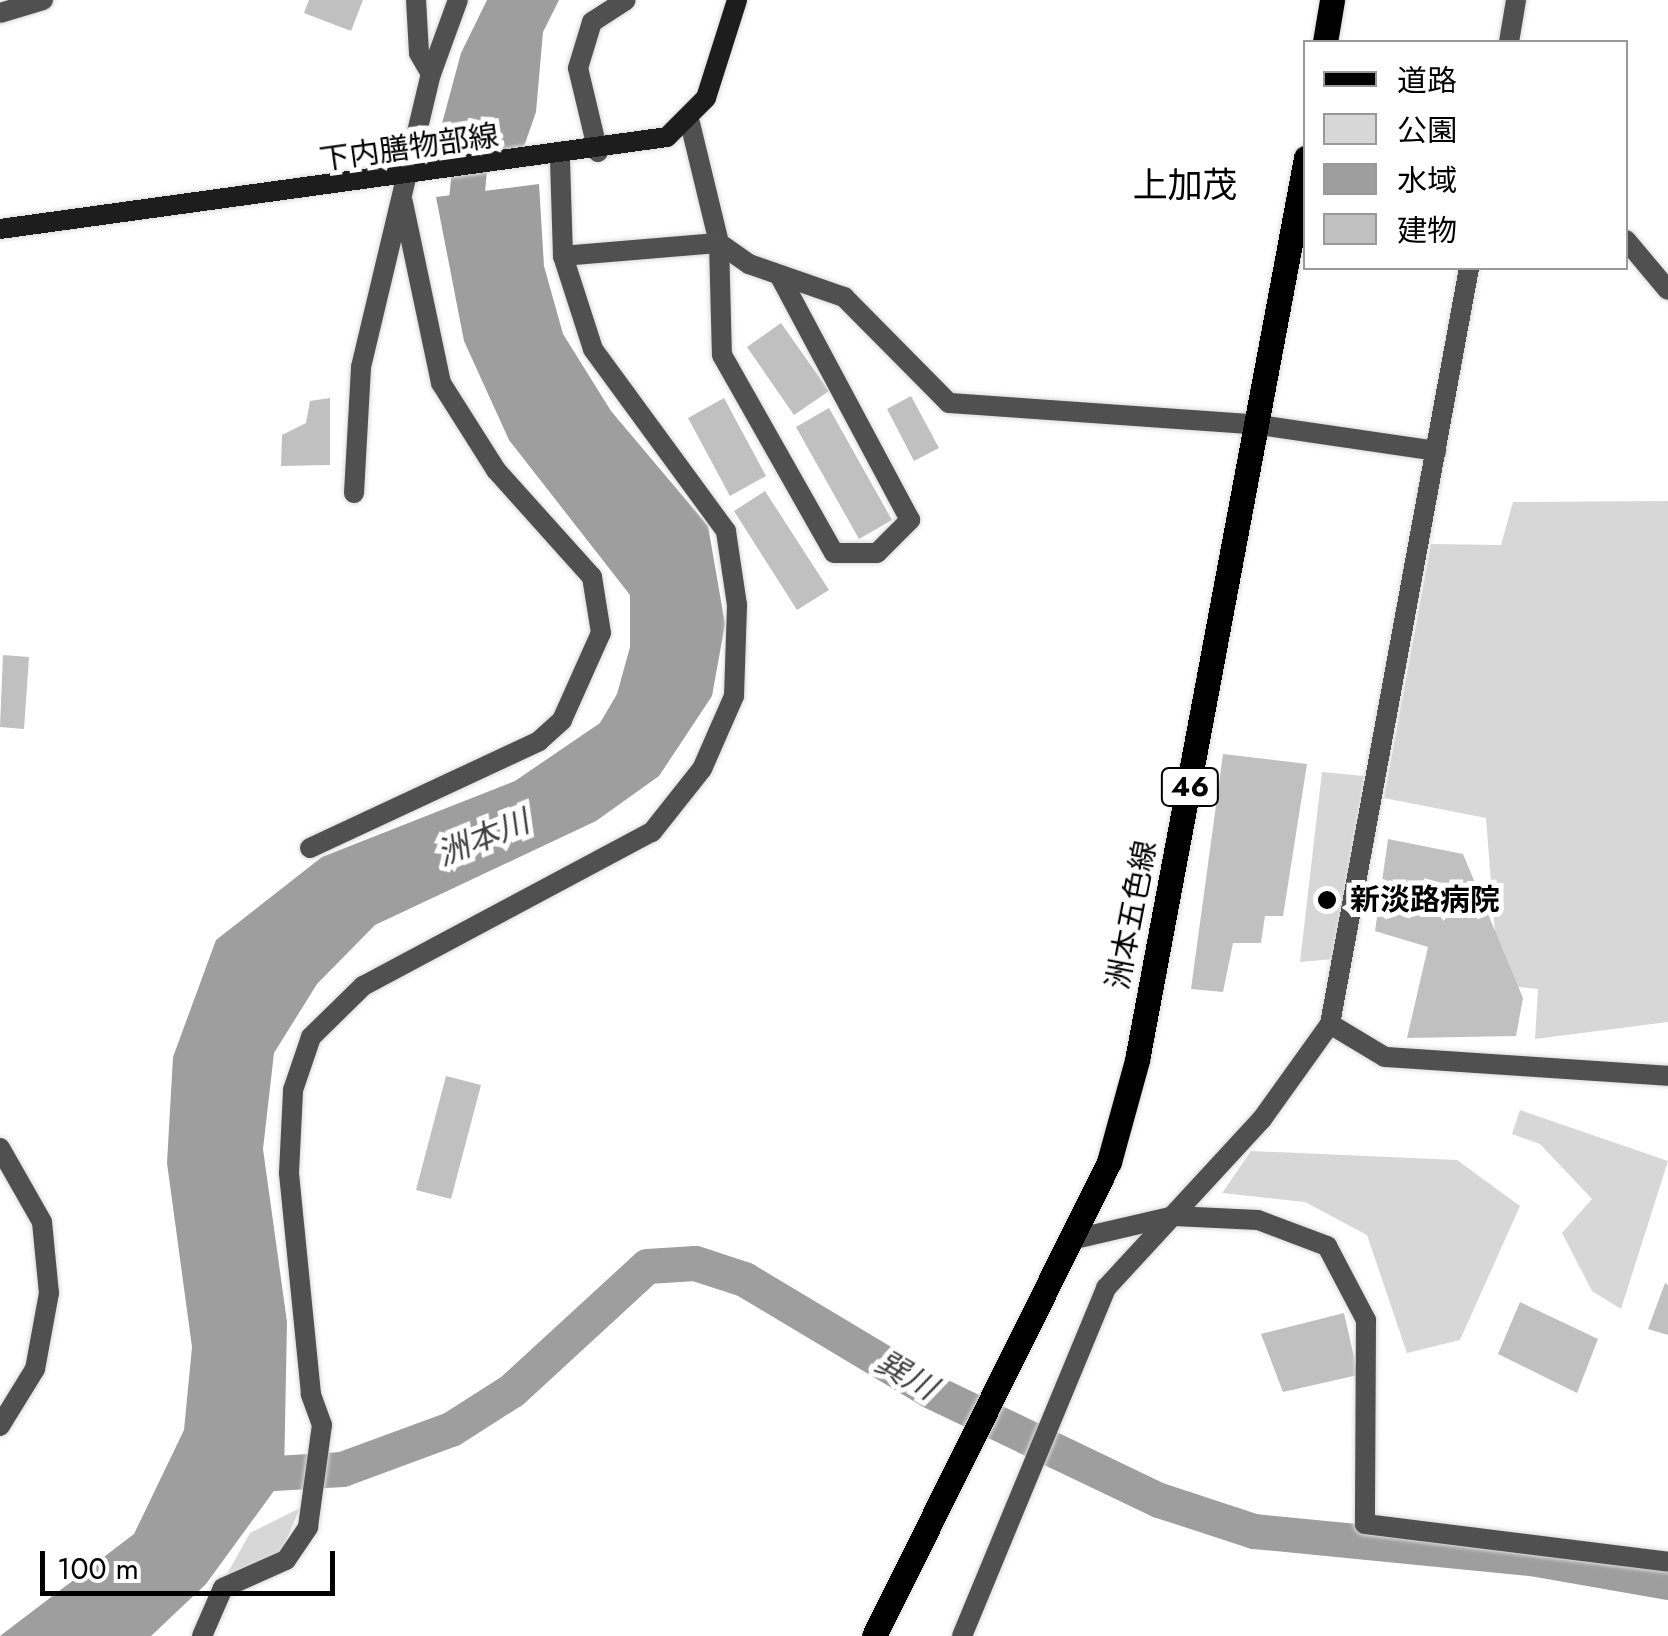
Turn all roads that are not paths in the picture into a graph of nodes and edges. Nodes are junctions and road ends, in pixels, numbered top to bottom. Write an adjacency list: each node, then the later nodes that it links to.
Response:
1 (43, 0): 8 (street)
2 (416, 0): 11 (street)
3 (458, 0): 11 (street)
4 (626, 0): 13 (street)
5 (738, 0): 12 (main road)
6 (1332, 0): 9 (main road)
7 (1516, 0): 10 (street)
8 (0, 13)
9 (1325, 40)
10 (1509, 40)
11 (432, 74): 16 (street)
12 (690, 123): 13 (main road, 下内膳物部線); 20 (street)
13 (598, 152): 14 (main road, 下内膳物部線)
14 (560, 158): 16 (main road, 下内膳物部線); 21 (street)
15 (1303, 175): 25 (main road, 洲本五色線 / 46)
16 (407, 180): 17 (street); 18 (main road, 下内膳物部線)
17 (403, 202): 27 (street); 28 (street)
18 (0, 228)
19 (1628, 242): 24 (street)
20 (719, 243): 21 (street); 23 (street); 23 (street)
21 (563, 256): 36 (street)
22 (1470, 270): 26 (street)
23 (778, 275): 25 (street)
24 (1668, 290)
25 (1260, 425): 26 (street); 33 (main road, 洲本五色線 / 46)
26 (1436, 451): 29 (street)
27 (354, 493)
28 (310, 848)
29 (1330, 1024): 30 (street); 32 (street)
30 (1668, 1076)
31 (0, 1148): 34 (street)
32 (1174, 1216): 33 (street); 35 (street); 38 (street)
33 (1075, 1239): 37 (main road, 洲本五色線 / 46)
34 (0, 1426)
35 (1668, 1562)
36 (202, 1636)
37 (874, 1636)
38 (962, 1636)

